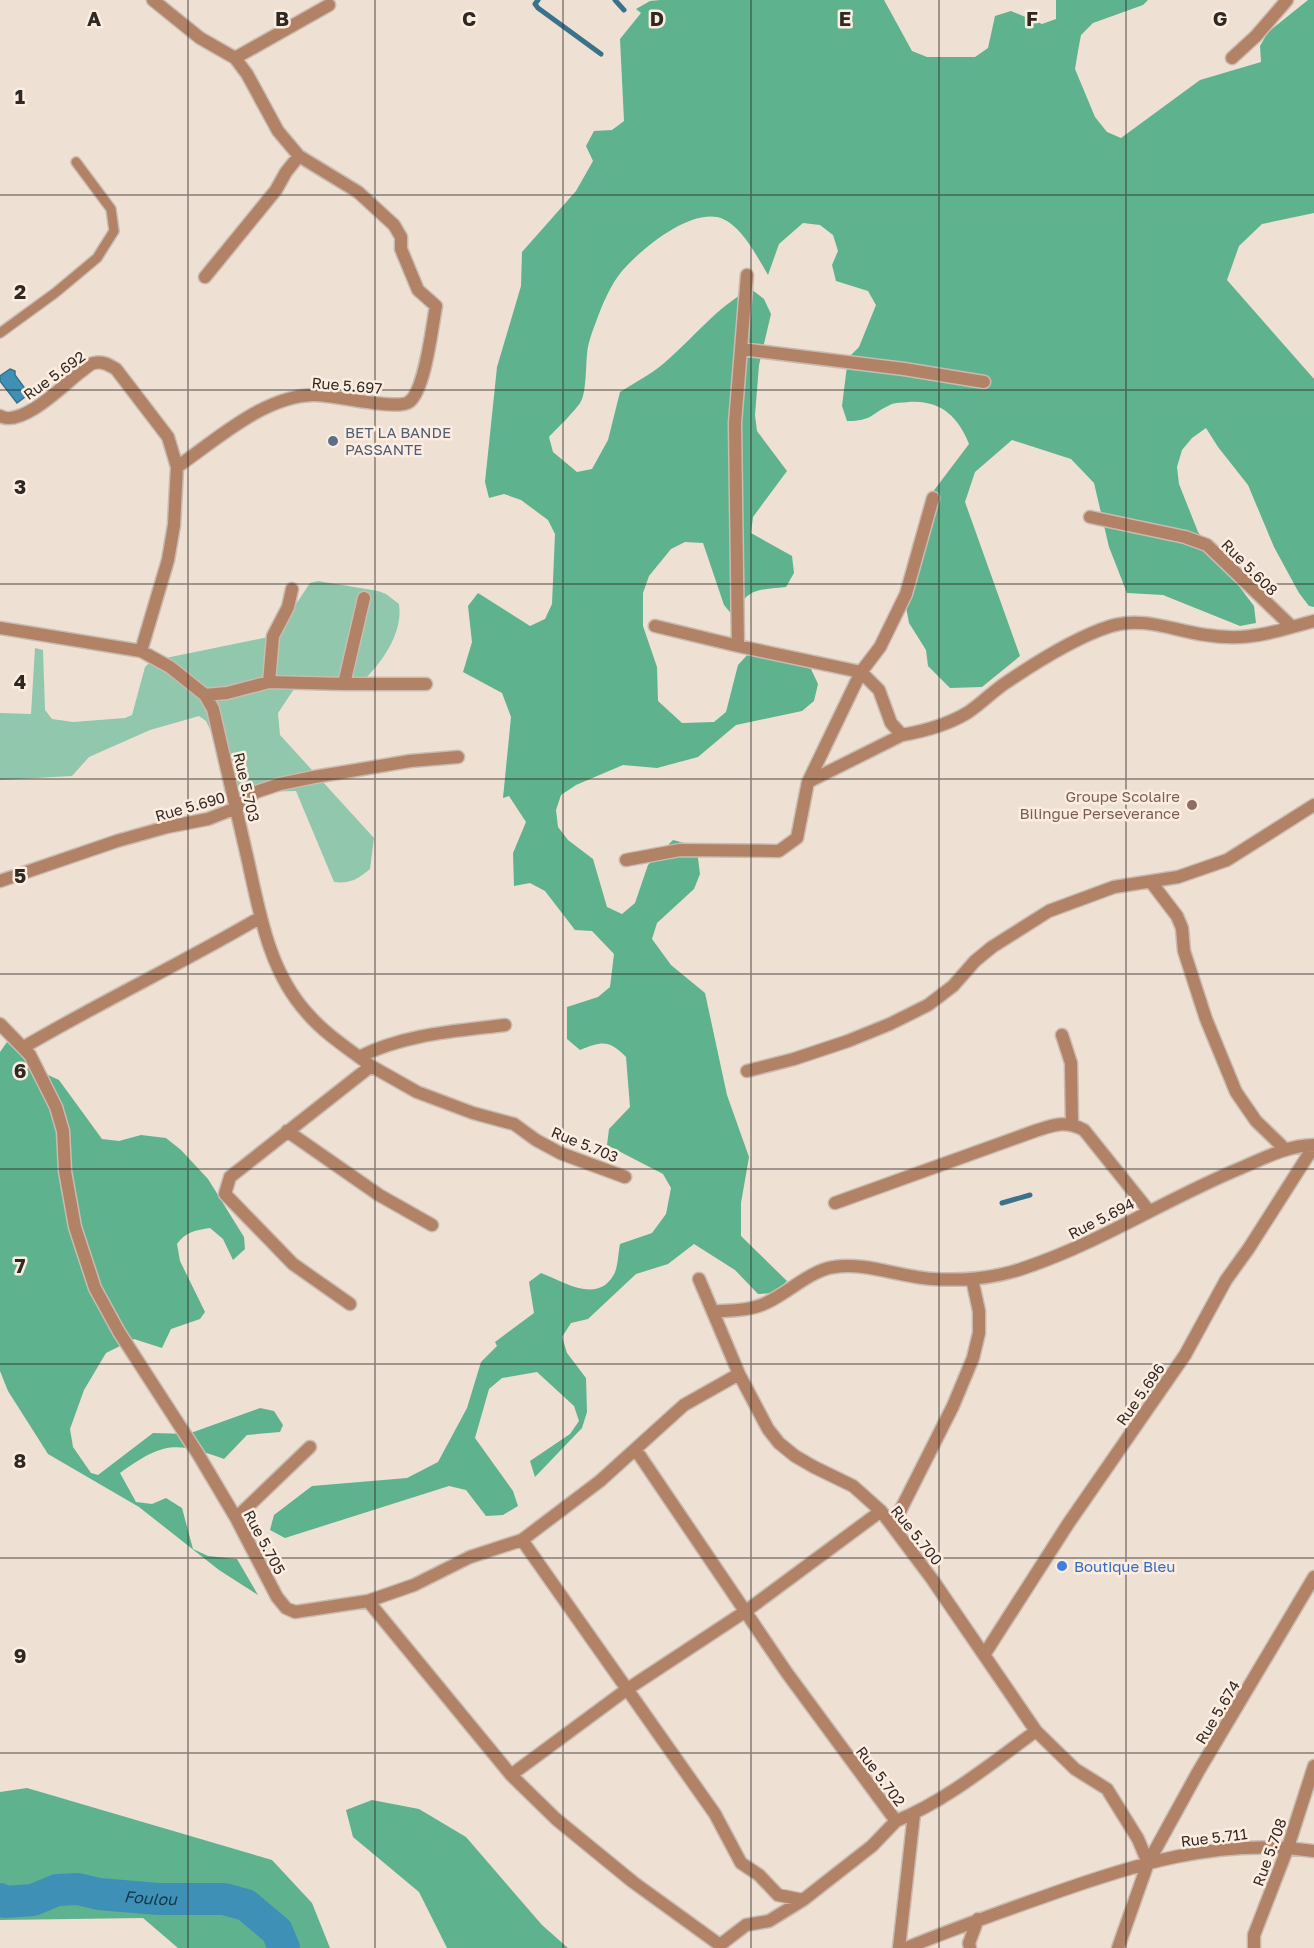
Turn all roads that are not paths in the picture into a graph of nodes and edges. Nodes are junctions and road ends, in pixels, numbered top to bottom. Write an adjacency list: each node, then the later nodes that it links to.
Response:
1 (153, 0): 4 (street, Rue 5.697)
2 (1287, 0): 5 (street)
3 (329, 5): 4 (street)
4 (235, 58): 6 (street, Rue 5.697)
5 (1232, 58)
6 (299, 156): 9 (street); 14 (street, Rue 5.697)
7 (76, 162): 10 (lane)
8 (747, 275): 11 (street)
9 (205, 277)
10 (0, 333)
11 (741, 349): 12 (street); 23 (street)
12 (984, 382)
13 (0, 416): 14 (street, Rue 5.692)
14 (177, 467): 24 (street)
15 (933, 498): 25 (street)
16 (1090, 517): 21 (street, Rue 5.608)
17 (292, 589): 26 (street)
18 (364, 598): 27 (street)
19 (1314, 621): 21 (street)
20 (655, 626): 23 (street)
21 (1292, 627): 30 (street)
22 (0, 628): 24 (street, Rue 5.703)
23 (738, 646): 25 (street)
24 (141, 651): 29 (street, Rue 5.703)
25 (861, 672): 30 (street); 32 (street)
26 (269, 682): 27 (street); 29 (street)
27 (344, 684): 28 (street)
28 (426, 684)
29 (205, 695): 34 (street, Rue 5.703)
30 (902, 735): 32 (street)
31 (458, 757): 34 (street, Rue 5.690)
32 (808, 782): 35 (street)
33 (1314, 805): 37 (street)
34 (236, 808): 36 (street, Rue 5.690); 38 (street, Rue 5.703)
35 (626, 860)
36 (0, 881)
37 (1151, 882): 45 (street); 49 (street)
38 (261, 917): 42 (street); 43 (street, Rue 5.703)
39 (0, 1024): 42 (street, Rue 5.705)
40 (505, 1026): 43 (street)
41 (1062, 1035): 46 (street)
42 (24, 1047): 62 (street, Rue 5.705)
43 (359, 1057): 44 (street, Rue 5.703)
44 (371, 1066): 47 (street); 50 (street, Rue 5.703)
45 (747, 1071)
46 (1072, 1123): 51 (street); 52 (street)
47 (287, 1131): 53 (street); 56 (street)
48 (1314, 1145): 49 (street, Rue 5.694); 68 (street, Rue 5.696)
49 (1286, 1150): 52 (street, Rue 5.694)
50 (625, 1177)
51 (835, 1203)
52 (1149, 1210): 55 (street, Rue 5.694)
53 (432, 1225)
54 (699, 1279): 57 (street)
55 (972, 1279): 57 (street, Rue 5.694); 63 (street)
56 (350, 1304)
57 (713, 1312): 58 (street)
58 (739, 1374): 60 (street, Rue 5.705); 61 (street)
59 (310, 1447): 62 (street)
60 (636, 1450): 64 (street, Rue 5.705); 67 (street, Rue 5.702)
61 (881, 1511): 63 (street, Rue 5.700); 67 (street, Rue 5.700)
62 (236, 1518): 66 (street, Rue 5.705)
63 (893, 1525): 68 (street, Rue 5.700)
64 (522, 1540): 66 (street, Rue 5.705); 69 (street)
65 (1314, 1577): 77 (street, Rue 5.674)
66 (368, 1601): 72 (street)
67 (746, 1611): 69 (street, Rue 5.700); 74 (street, Rue 5.702)
68 (984, 1655): 70 (street, Rue 5.700)
69 (626, 1690): 72 (street, Rue 5.700); 78 (street)
70 (1036, 1731): 73 (street, Rue 5.702); 77 (street, Rue 5.700)
71 (1314, 1766): 75 (street, Rue 5.708)
72 (511, 1775): 78 (street)
73 (914, 1814): 74 (street, Rue 5.702); 80 (street)
74 (896, 1821): 78 (street)
75 (1288, 1847): 76 (street, Rue 5.711); 77 (street, Rue 5.711); 84 (street, Rue 5.708)
76 (1314, 1851)
77 (1151, 1862): 79 (street, Rue 5.711); 83 (street)
78 (803, 1900)
79 (978, 1919): 81 (street, Rue 5.711); 82 (street)
80 (899, 1948)
81 (906, 1948)
82 (970, 1948)
83 (1118, 1948)
84 (1254, 1948)

